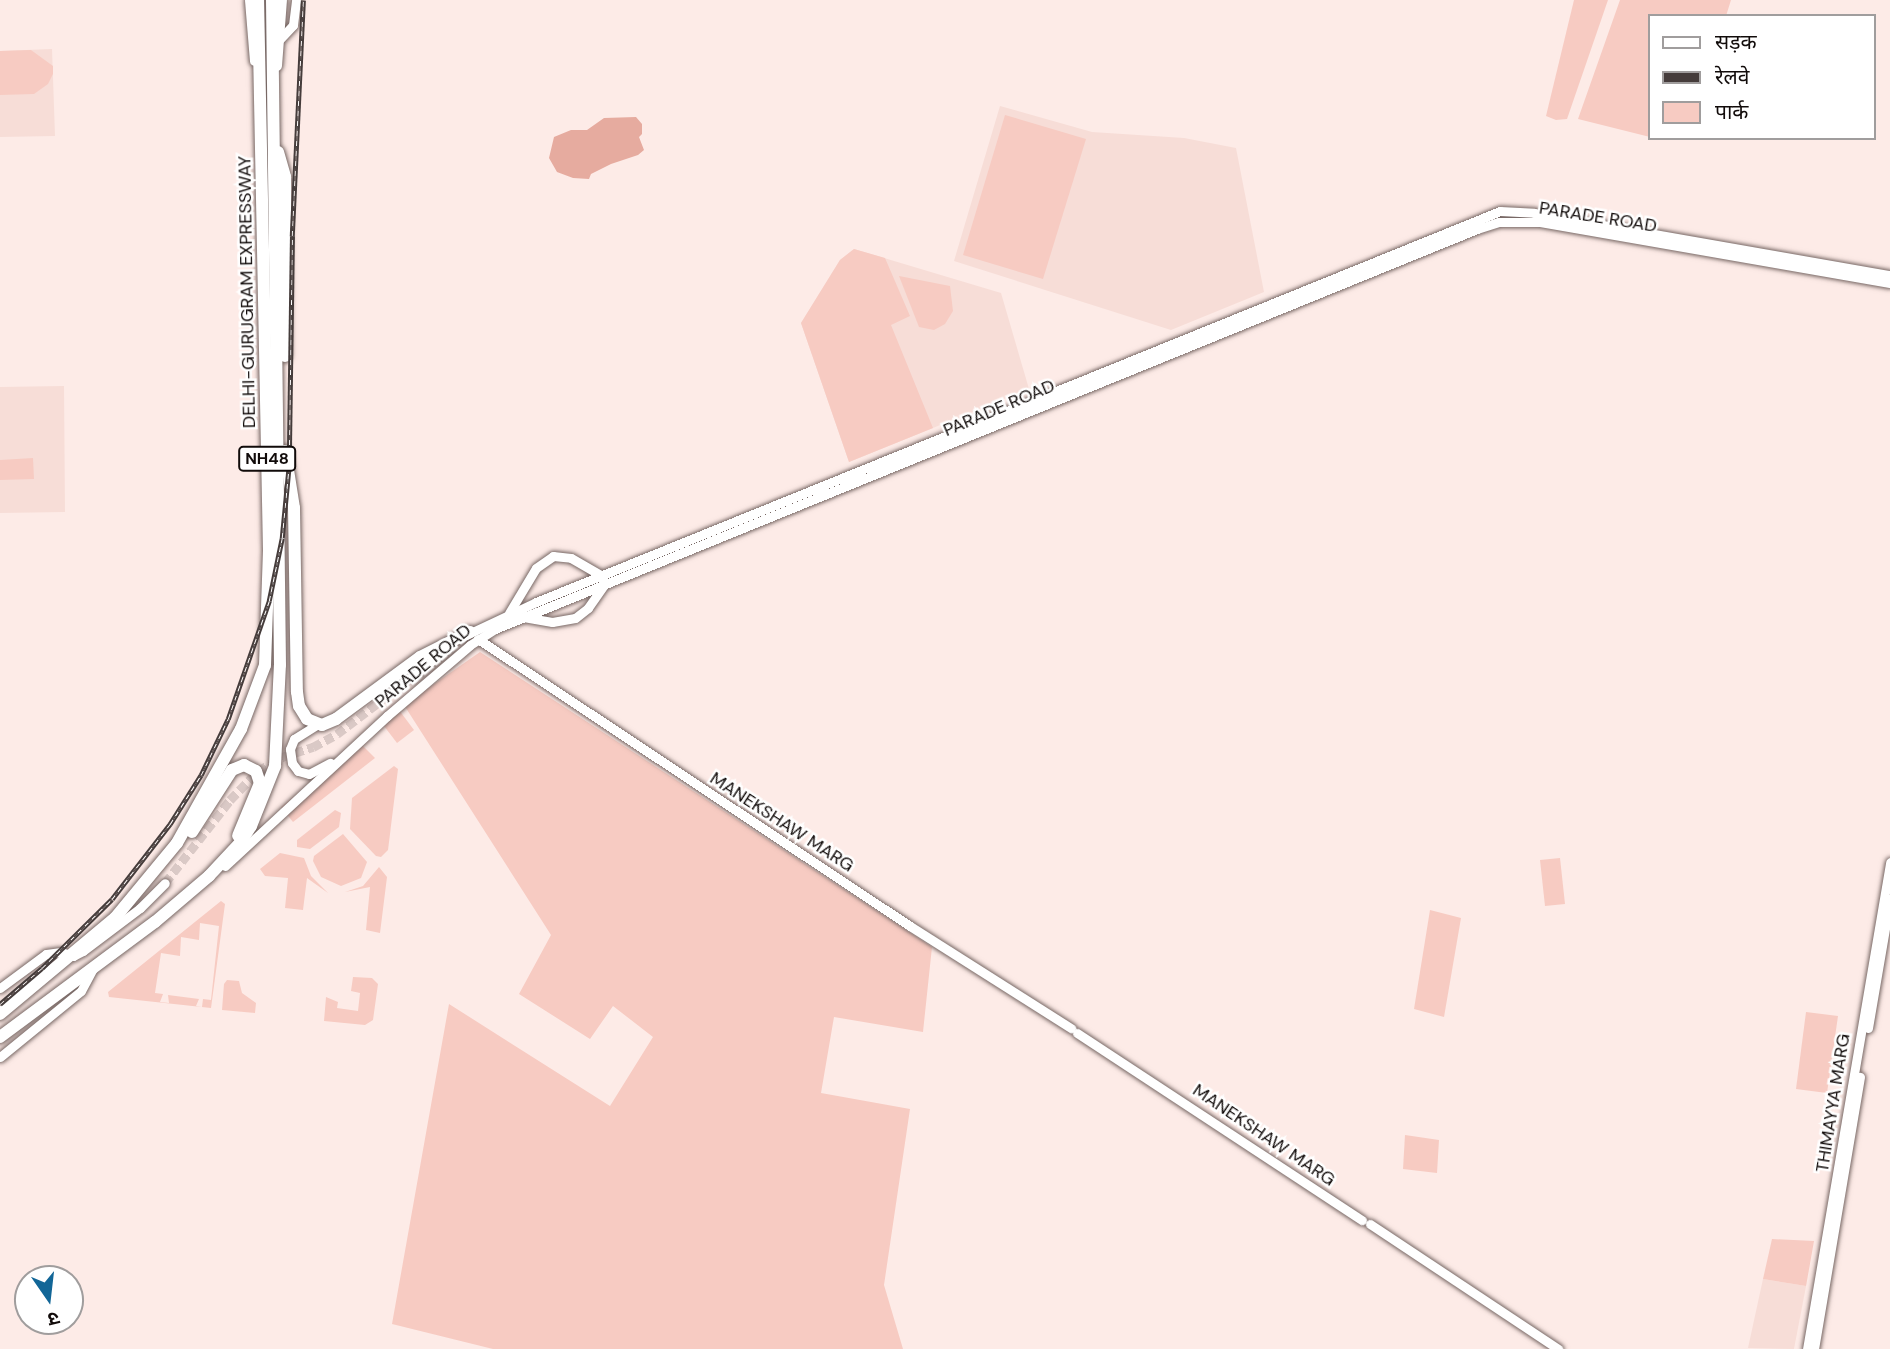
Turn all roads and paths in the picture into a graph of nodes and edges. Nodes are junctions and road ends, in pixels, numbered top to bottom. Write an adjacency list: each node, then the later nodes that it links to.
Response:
1 (248, 0): 7 (street)
2 (258, 0): 7 (highway, DELHI-GURUGRAM EXPRESSWAY / NH48)
3 (272, 0): 7 (highway, DELHI-GURUGRAM EXPRESSWAY / NH48)
4 (282, 0): 6 (main road)
5 (296, 0): 6 (street)
6 (280, 39): 7 (main road)
7 (267, 102): 8 (highway, DELHI-GURUGRAM EXPRESSWAY / NH48); 22 (highway, DELHI-GURUGRAM EXPRESSWAY / NH48)
8 (274, 141): 17 (highway); 19 (highway, DELHI-GURUGRAM EXPRESSWAY / NH48)
9 (1819, 267): 10 (street, PARADE ROAD); 11 (street, PARADE ROAD); 12 (street, PARADE ROAD)
10 (1890, 275)
11 (1890, 283)
12 (603, 581): 13 (street, PARADE ROAD); 13 (street); 14 (street, PARADE ROAD); 14 (street)
13 (508, 614): 15 (street, PARADE ROAD)
14 (521, 617): 15 (street, PARADE ROAD)
15 (474, 636): 16 (street, PARADE ROAD); 17 (highway); 18 (street, PARADE ROAD); 32 (street, MANEKSHAW MARG)
16 (412, 677)
17 (318, 724): 18 (street)
18 (360, 741): 21 (street, PARADE ROAD)
19 (235, 850): 21 (highway, NH48); 22 (highway)
20 (1890, 862): 31 (street, THIMAYYA MARG)
21 (209, 876): 26 (highway, NH48)
22 (146, 882): 25 (highway, NH48)
23 (165, 883): 25 (street)
24 (1890, 899): 31 (street, THIMAYYA MARG)
25 (73, 956): 27 (street); 28 (highway, NH48)
26 (95, 966): 29 (highway, NH48); 30 (street)
27 (0, 988)
28 (0, 1014)
29 (0, 1037)
30 (0, 1057)
31 (1850, 1124): 33 (street, THIMAYYA MARG); 34 (street, THIMAYYA MARG)
32 (1558, 1349)
33 (1807, 1349)
34 (1814, 1349)

